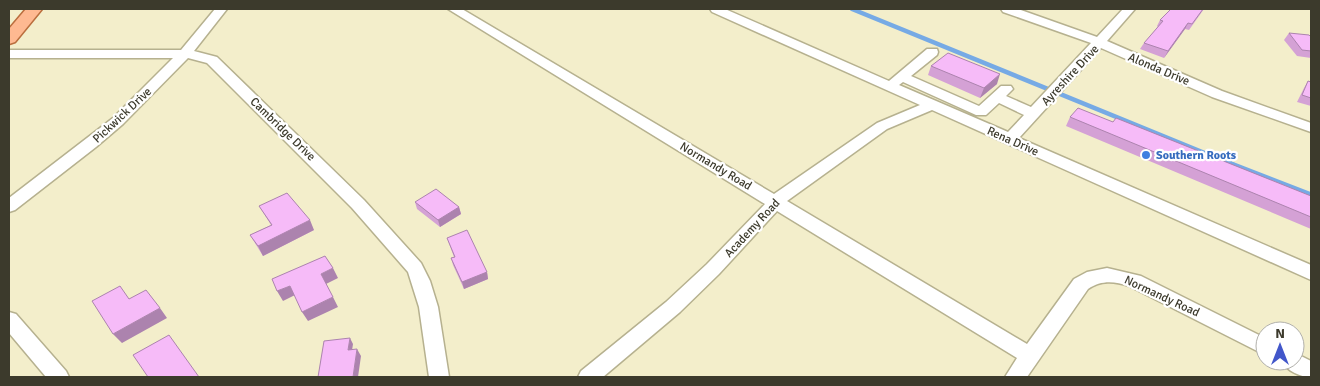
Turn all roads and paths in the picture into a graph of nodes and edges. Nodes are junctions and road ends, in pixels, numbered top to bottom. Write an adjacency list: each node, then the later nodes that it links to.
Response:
1 (34, 9): 7 (main road)
2 (221, 9): 11 (street, Pickwick Drive)
3 (454, 9): 21 (street, Normandy Road)
4 (716, 9): 14 (street, Rena Drive)
5 (1007, 9): 8 (street, Alonda Drive)
6 (1129, 9): 8 (street, Ayreshire Drive)
7 (9, 39)
8 (1099, 43): 13 (street, Ayreshire Drive); 19 (street, Alonda Drive)
9 (932, 52): 12 (street)
10 (9, 54): 11 (street, Cambridge Drive)
11 (185, 54): 22 (street, Pickwick Drive); 28 (street, Cambridge Drive)
12 (902, 77): 14 (street); 17 (street)
13 (1060, 84): 15 (street, Ayreshire Drive)
14 (889, 86): 16 (street, Rena Drive)
15 (1046, 100): 18 (street, Ayreshire Drive)
16 (933, 105): 17 (street, Rena Drive); 21 (street, Academy Road)
17 (955, 108): 18 (street); 20 (street, Rena Drive)
18 (1034, 114): 20 (street, Ayreshire Drive)
19 (1311, 128)
20 (1009, 140): 23 (street, Rena Drive)
21 (775, 202): 26 (street, Normandy Road); 29 (street, Academy Road)
22 (9, 206)
23 (1311, 273)
24 (9, 320): 27 (street)
25 (1255, 342): 26 (street, Normandy Road)
26 (1030, 355): 30 (street, Normandy Road)
27 (59, 377)
28 (438, 377)
29 (588, 377)
30 (1015, 377)

